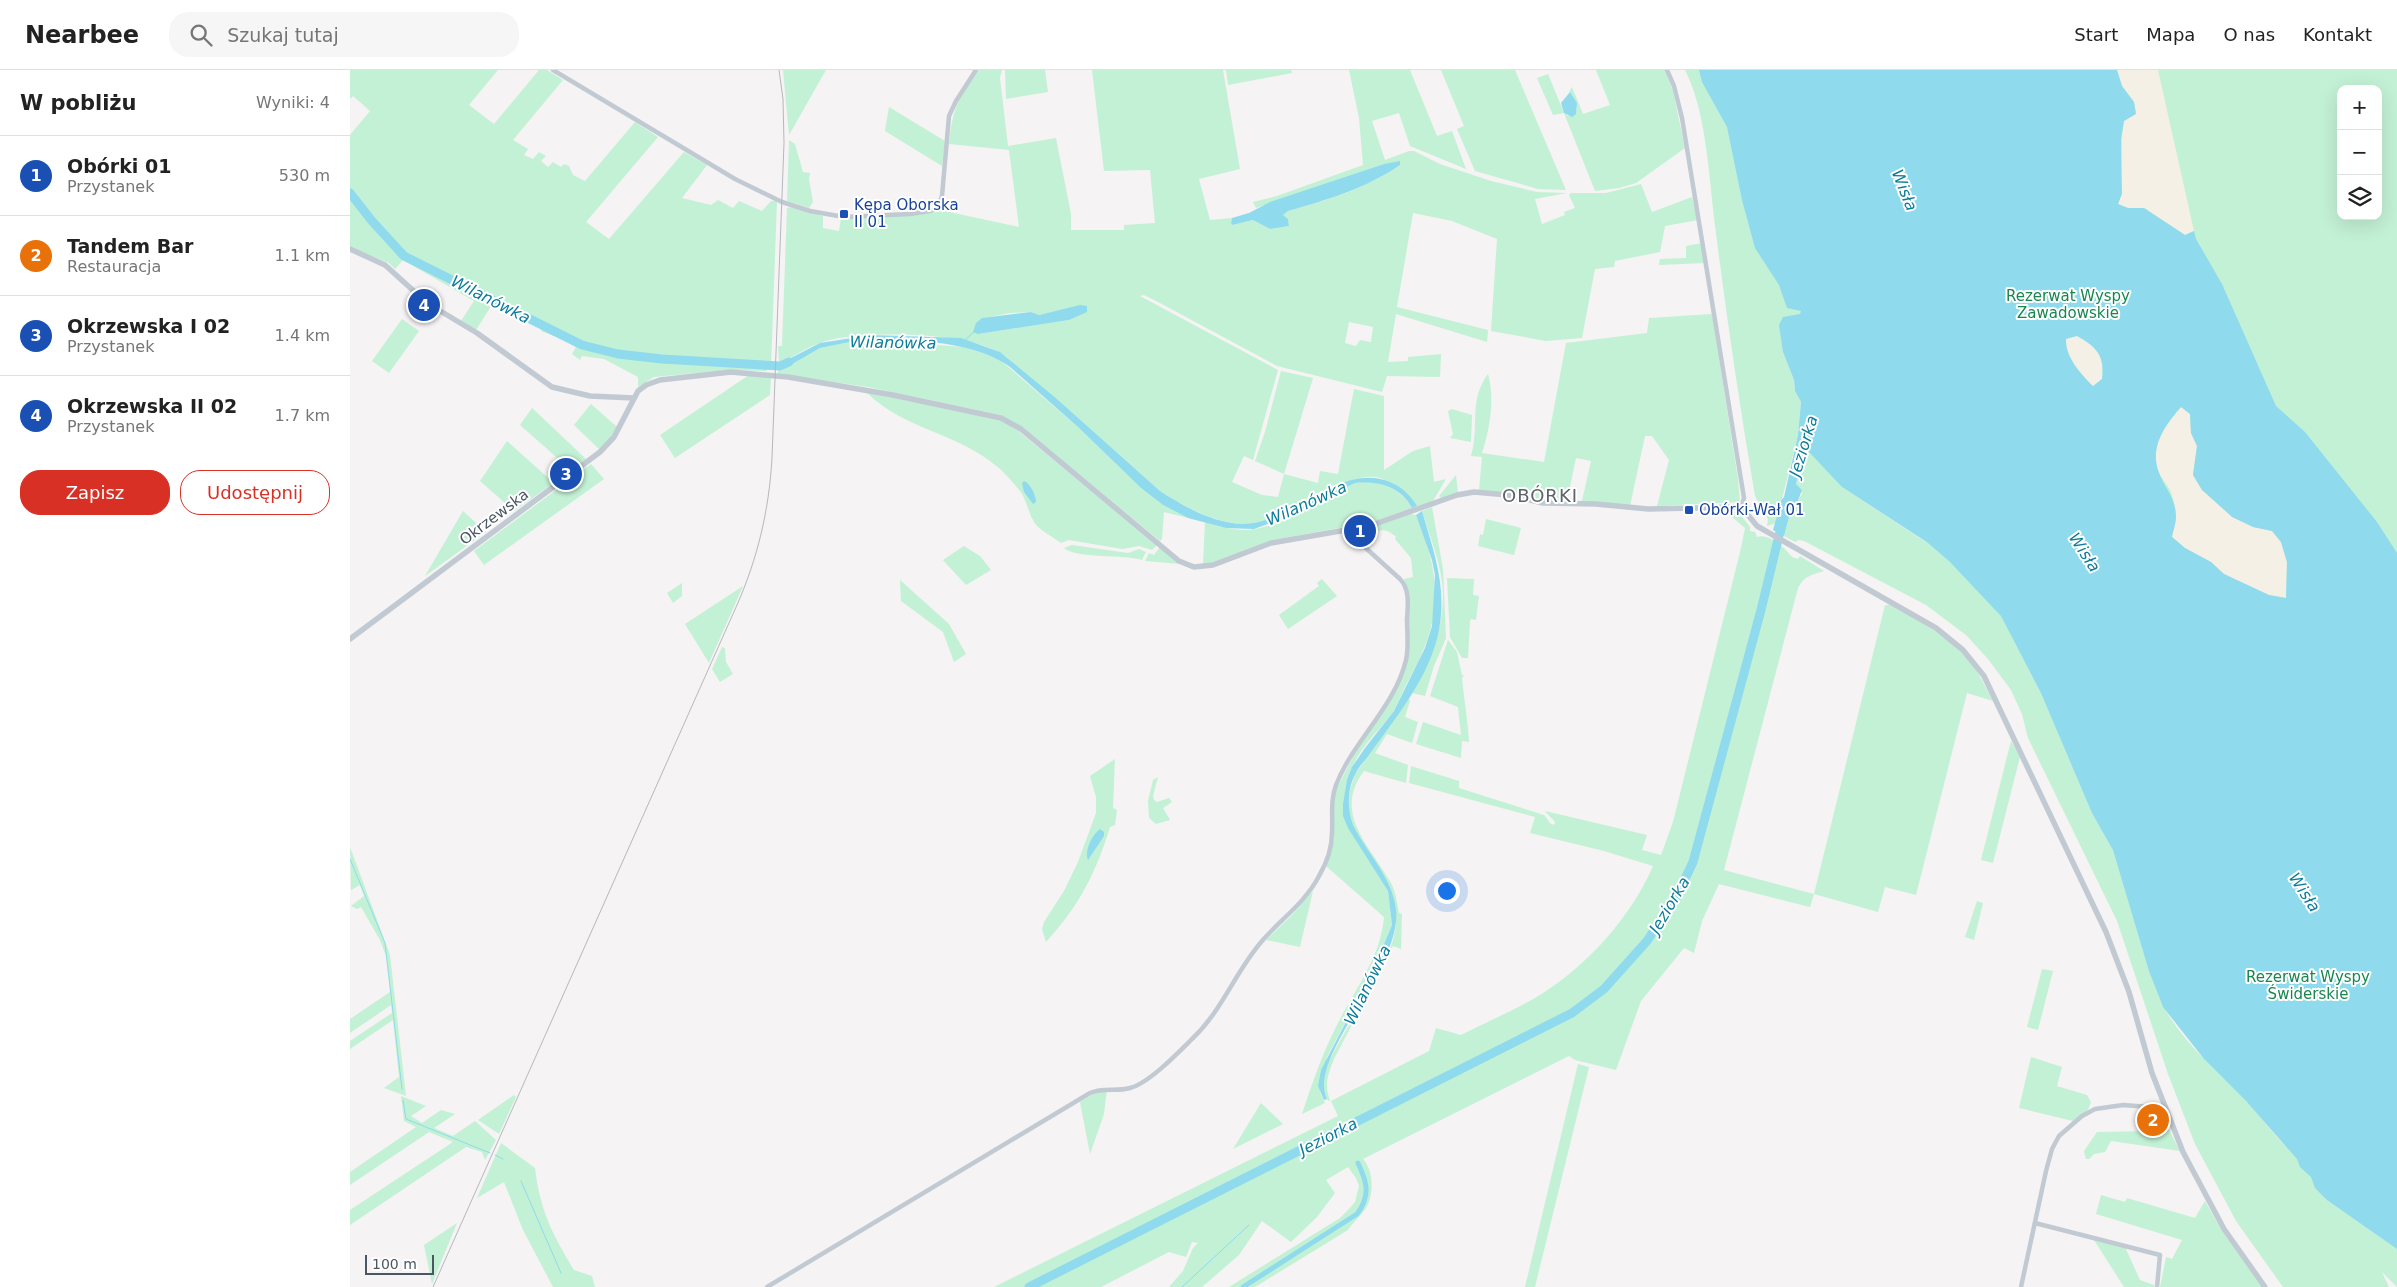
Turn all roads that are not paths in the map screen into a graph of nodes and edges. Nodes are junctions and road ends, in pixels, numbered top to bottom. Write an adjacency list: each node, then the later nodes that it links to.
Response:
1 (553, 70): 2 (street)
2 (976, 70)
3 (1667, 70): 6 (street)
4 (350, 249): 5 (street)
5 (634, 398): 7 (street); 8 (street, Okrzewska)
6 (1741, 508): 7 (street); 9 (street)
7 (1347, 531): 11 (street)
8 (350, 639)
9 (2164, 1108): 10 (street); 14 (street)
10 (2035, 1223): 12 (street); 13 (street)
11 (767, 1287)
12 (2020, 1287)
13 (2157, 1287)
14 (2265, 1287)

